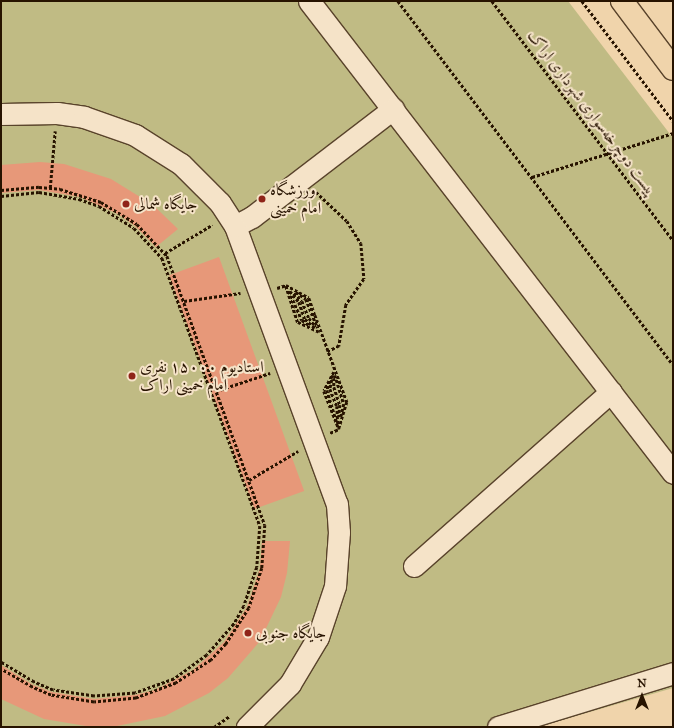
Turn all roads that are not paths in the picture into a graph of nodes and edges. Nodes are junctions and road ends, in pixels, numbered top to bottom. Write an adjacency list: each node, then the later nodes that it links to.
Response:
1 (309, 1): 4 (lane)
2 (622, 1): 3 (main road)
3 (673, 69)
4 (393, 109): 6 (lane); 7 (lane)
5 (1, 114): 6 (lane)
6 (225, 228): 11 (lane)
7 (611, 392): 8 (lane); 9 (lane)
8 (673, 473)
9 (414, 566)
10 (673, 673): 12 (lane)
11 (242, 720)
12 (498, 727)

